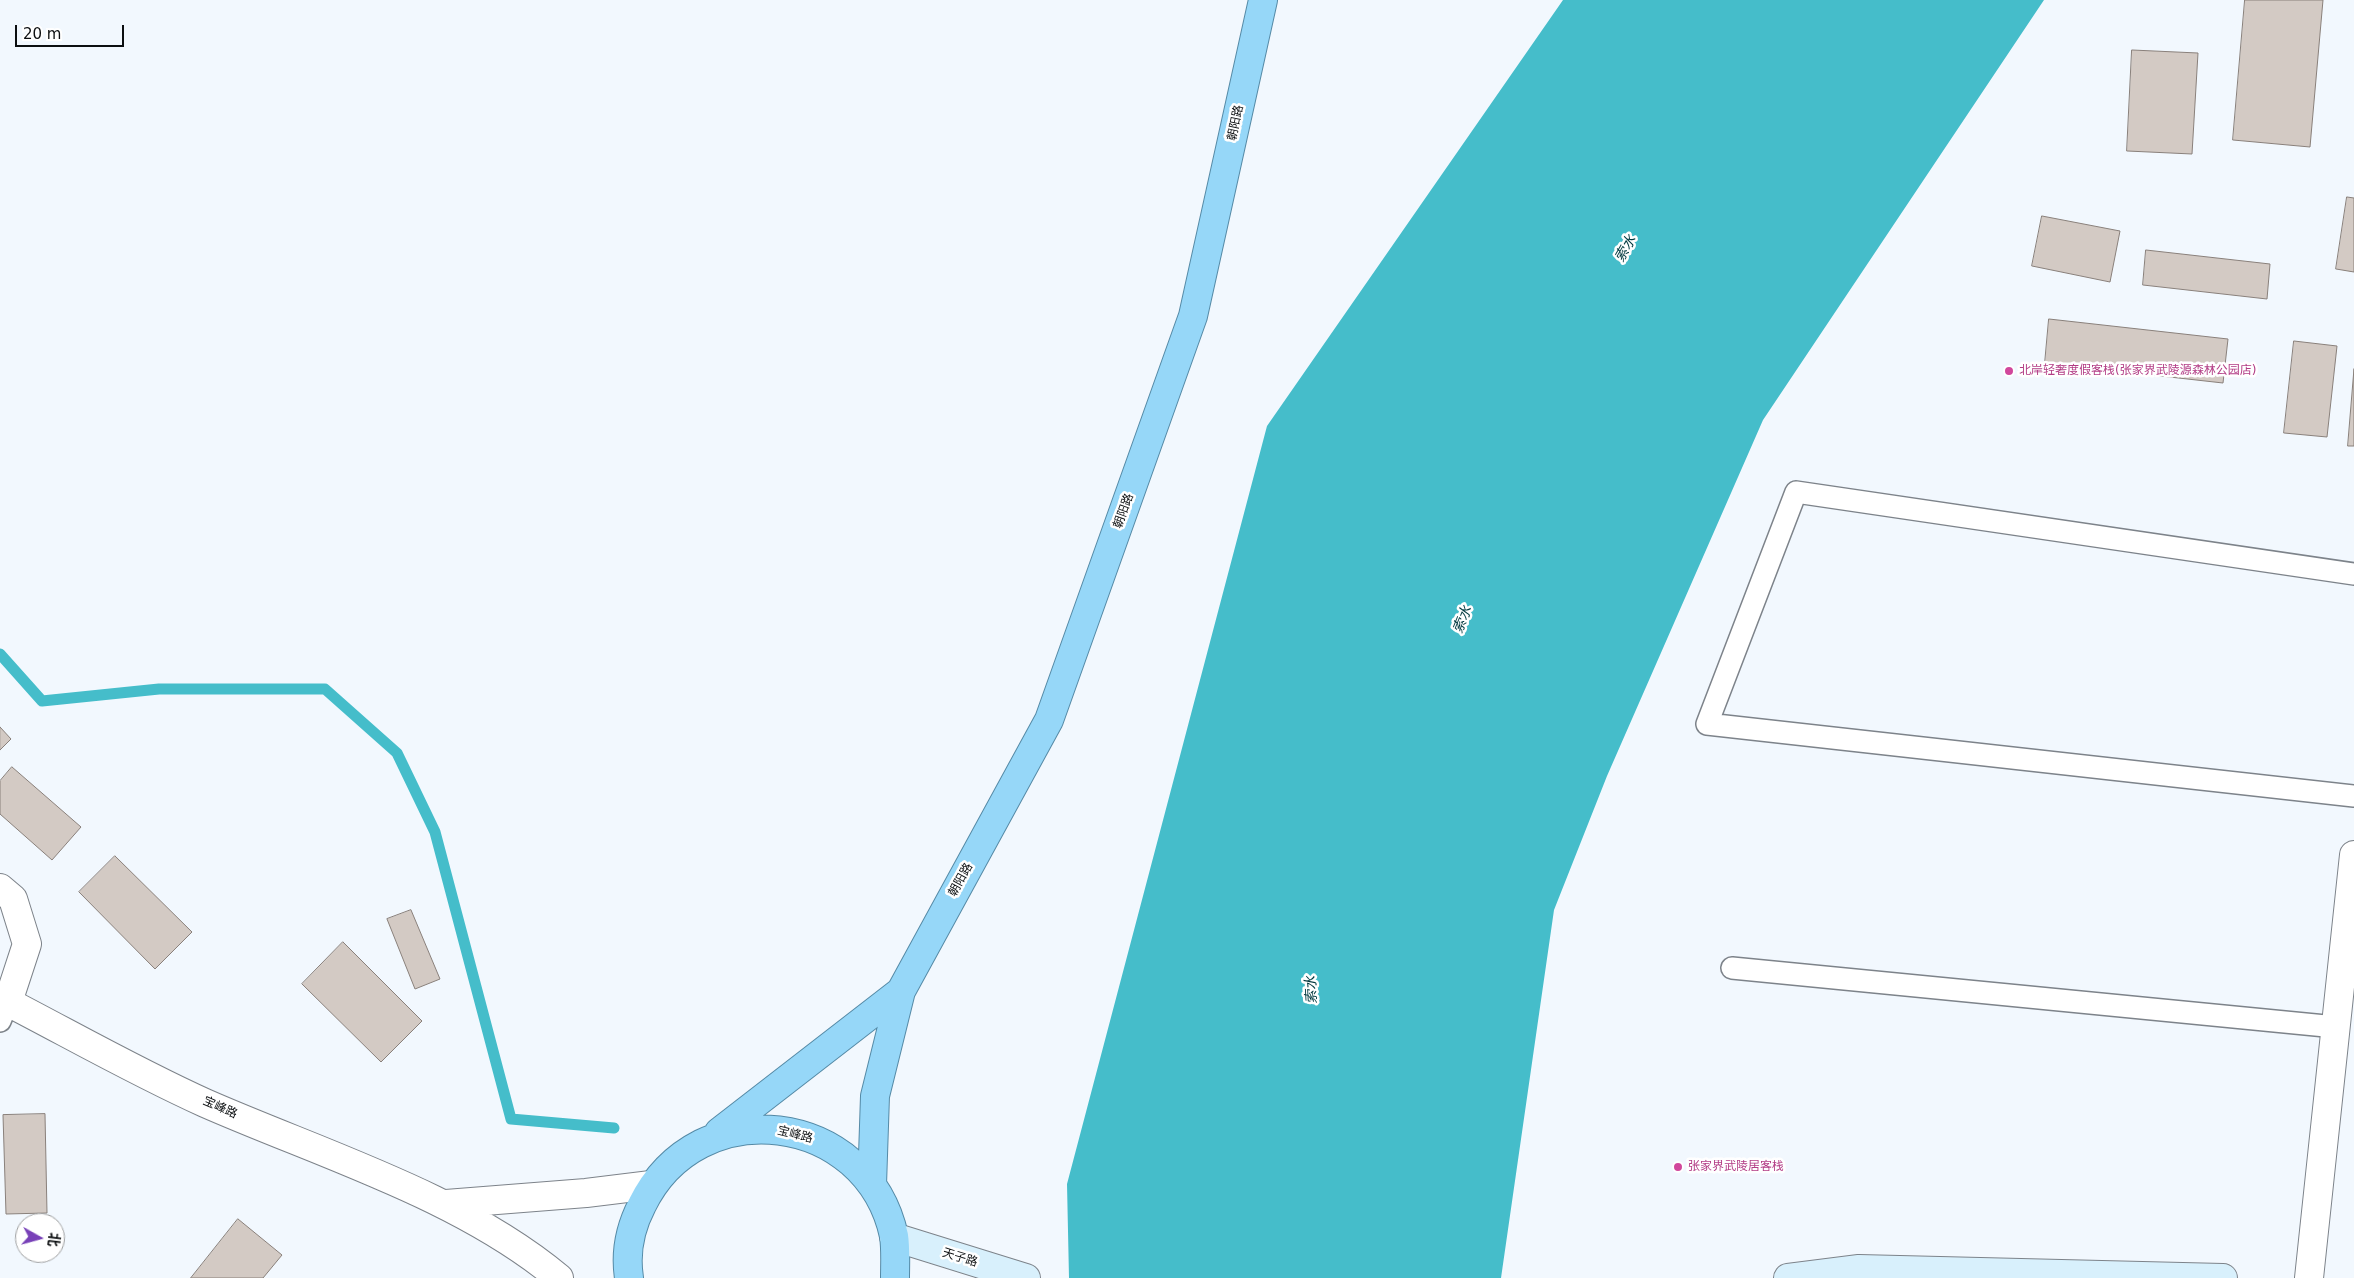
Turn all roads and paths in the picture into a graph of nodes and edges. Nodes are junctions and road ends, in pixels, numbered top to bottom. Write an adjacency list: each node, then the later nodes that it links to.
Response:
1 (1263, 0): 7 (highway, 朝阳路)
2 (2354, 574): 3 (lane)
3 (2354, 796)
4 (2354, 855): 9 (street)
5 (0, 888): 8 (street)
6 (1732, 968): 9 (lane)
7 (901, 991): 10 (highway, 朝阳路); 12 (highway, 朝阳路)
8 (3, 1007): 13 (street, 宝峰路)
9 (2336, 1027): 21 (street)
10 (711, 1138): 11 (highway, 宝峰路); 12 (highway, 宝峰路)
11 (651, 1185): 13 (street, 宝峰路); 16 (highway, 宝峰路)
12 (872, 1185): 14 (highway, 宝峰路)
13 (446, 1204): 15 (street, 宝峰路)
14 (894, 1238): 17 (highway, 宝峰路); 18 (main road, 天子路)
15 (559, 1278)
16 (629, 1278)
17 (895, 1278)
18 (1026, 1278)
19 (1788, 1278): 20 (main road)
20 (2223, 1278)
21 (2310, 1278)

